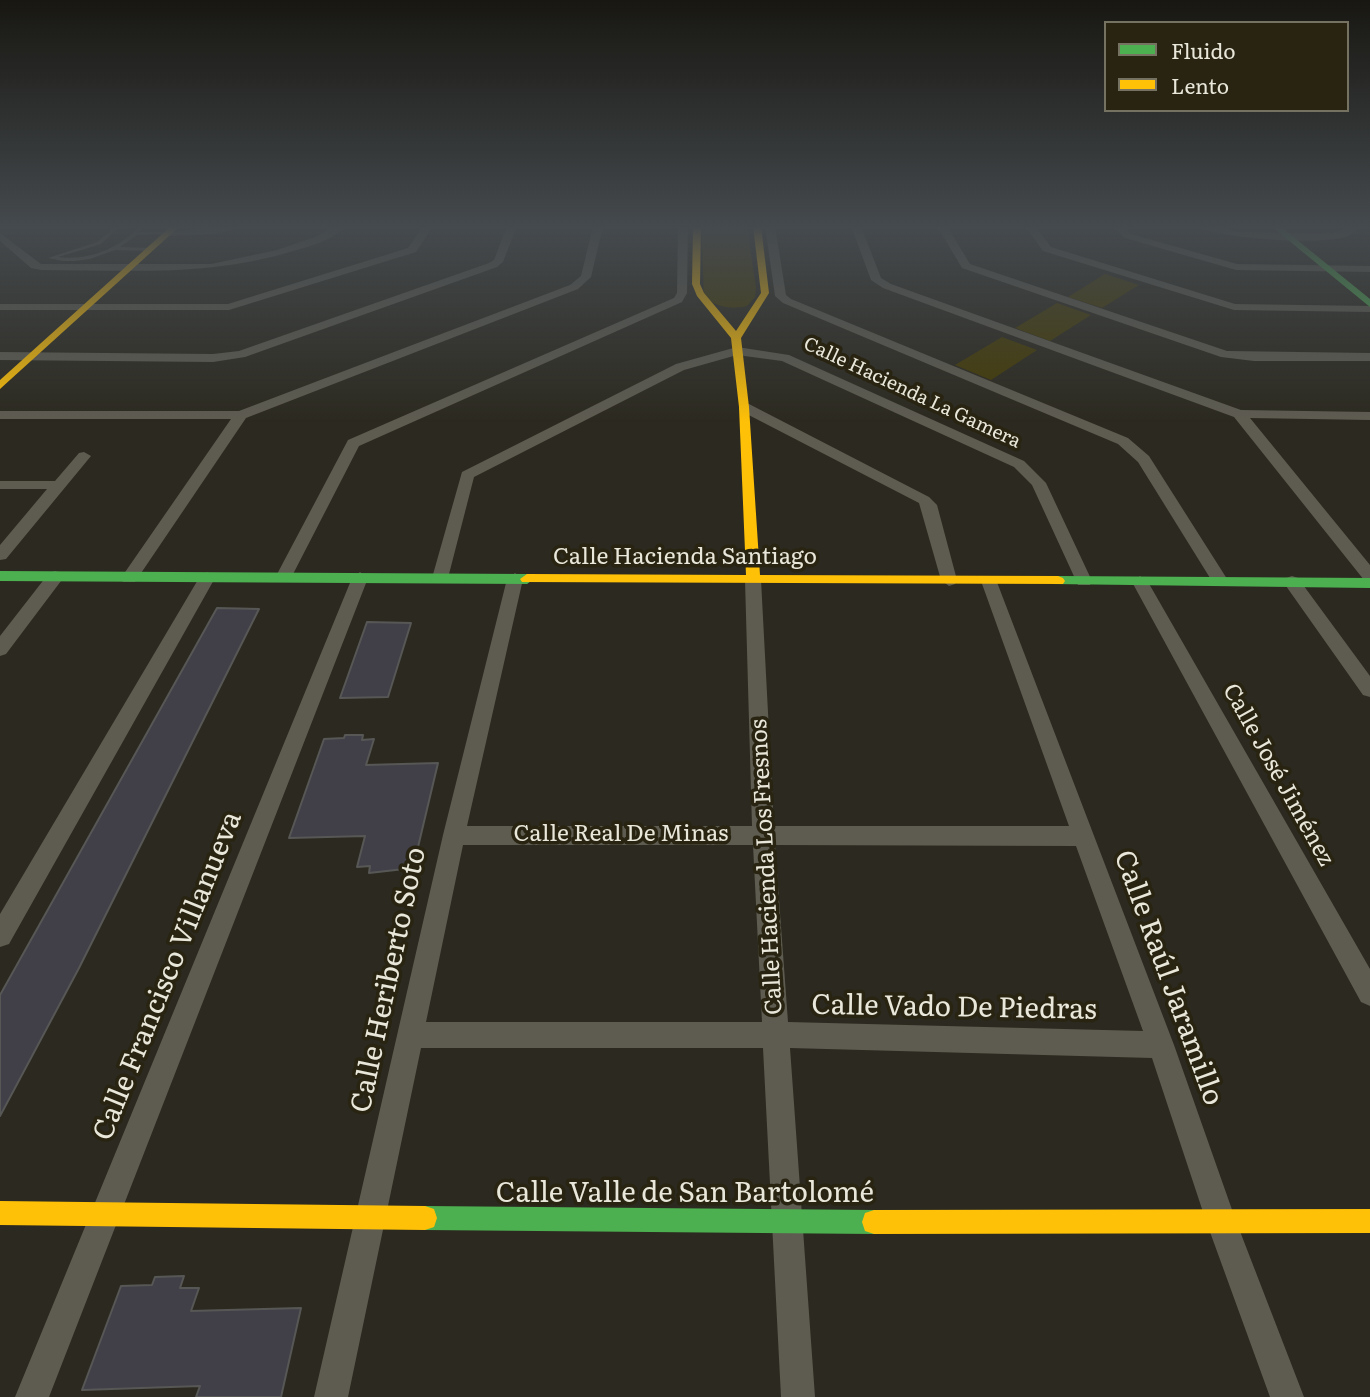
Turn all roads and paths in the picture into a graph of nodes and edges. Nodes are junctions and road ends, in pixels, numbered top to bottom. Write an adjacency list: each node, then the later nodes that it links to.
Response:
1 (104, 291): 16 (street)
2 (283, 291): 16 (street)
3 (419, 291): 20 (street)
4 (562, 291): 26 (street)
5 (682, 291): 37 (street)
6 (700, 291): 13 (street)
7 (765, 291): 17 (street)
8 (782, 291): 46 (street)
9 (902, 291): 24 (street)
10 (1041, 291): 21 (street)
11 (1183, 291): 15 (street)
12 (1353, 291): 15 (street)
13 (708, 305): 17 (street); 18 (street)
14 (0, 307): 16 (street)
15 (1370, 307)
16 (86, 308): 20 (street)
17 (755, 309): 18 (street)
18 (736, 344): 23 (street, Calle Hacienda Los Fresnos); 39 (street); 44 (street, Calle Hacienda La Gamera)
19 (0, 356): 20 (street)
20 (33, 356): 22 (street)
21 (1370, 357)
22 (0, 386)
23 (744, 407): 41 (street, Calle Hacienda Los Fresnos); 42 (street)
24 (1239, 414): 27 (street); 33 (street)
25 (0, 415): 26 (street)
26 (242, 415): 35 (street)
27 (1370, 416)
28 (84, 456): 30 (street)
29 (0, 485): 30 (street)
30 (62, 485): 31 (street)
31 (0, 555)
32 (0, 576): 34 (street, Calle Hacienda Santiago)
33 (1370, 576)
34 (55, 577): 35 (street, Calle Hacienda Santiago); 49 (street)
35 (129, 578): 36 (street, Calle Hacienda Santiago)
36 (207, 578): 37 (street, Calle Hacienda Santiago); 54 (street)
37 (283, 578): 38 (street, Calle Hacienda Santiago)
38 (360, 578): 39 (street, Calle Hacienda Santiago); 60 (street, Calle Francisco Villanueva)
39 (440, 578): 40 (street, Calle Hacienda Santiago)
40 (515, 579): 41 (street, Calle Hacienda Santiago); 52 (street, Calle Heriberto Soto)
41 (753, 580): 42 (street, Calle Hacienda Santiago); 51 (street, Calle Hacienda Los Fresnos)
42 (949, 580): 43 (street, Calle Hacienda Santiago)
43 (989, 581): 44 (street, Calle Hacienda Santiago); 53 (street, Calle Raúl Jaramillo)
44 (1084, 581): 45 (street, Calle Hacienda Santiago)
45 (1140, 582): 46 (street, Calle Hacienda Santiago); 55 (street, Calle José Jiménez)
46 (1221, 582): 47 (street, Calle Hacienda Santiago)
47 (1292, 582): 48 (street, Calle Hacienda Santiago); 50 (street)
48 (1370, 583)
49 (0, 649)
50 (1370, 690)
51 (763, 833): 52 (street, Calle Real De Minas); 53 (street, Calle Real De Minas); 57 (street, Calle Hacienda Los Fresnos)
52 (454, 835): 56 (street, Calle Heriberto Soto)
53 (1082, 836): 58 (street, Calle Raúl Jaramillo)
54 (0, 936)
55 (1370, 993)
56 (410, 1035): 57 (street, Calle Vado De Piedras); 61 (street, Calle Heriberto Soto)
57 (776, 1035): 58 (street, Calle Vado De Piedras); 64 (street, Calle Hacienda Los Fresnos)
58 (1161, 1045): 62 (street, Calle Raúl Jaramillo)
59 (0, 1213): 60 (street, Calle Valle de San Bartolomé)
60 (107, 1213): 61 (street, Calle Valle de San Bartolomé); 65 (street, Calle Francisco Villanueva)
61 (369, 1218): 64 (street, Calle Valle de San Bartolomé); 66 (street, Calle Heriberto Soto)
62 (1221, 1221): 63 (street, Calle Valle de San Bartolomé); 64 (street, Calle Valle de San Bartolomé); 68 (street, Calle Raúl Jaramillo)
63 (1370, 1221)
64 (785, 1222): 67 (street, Calle Hacienda Los Fresnos)
65 (32, 1397)
66 (331, 1397)
67 (798, 1397)
68 (1287, 1397)

